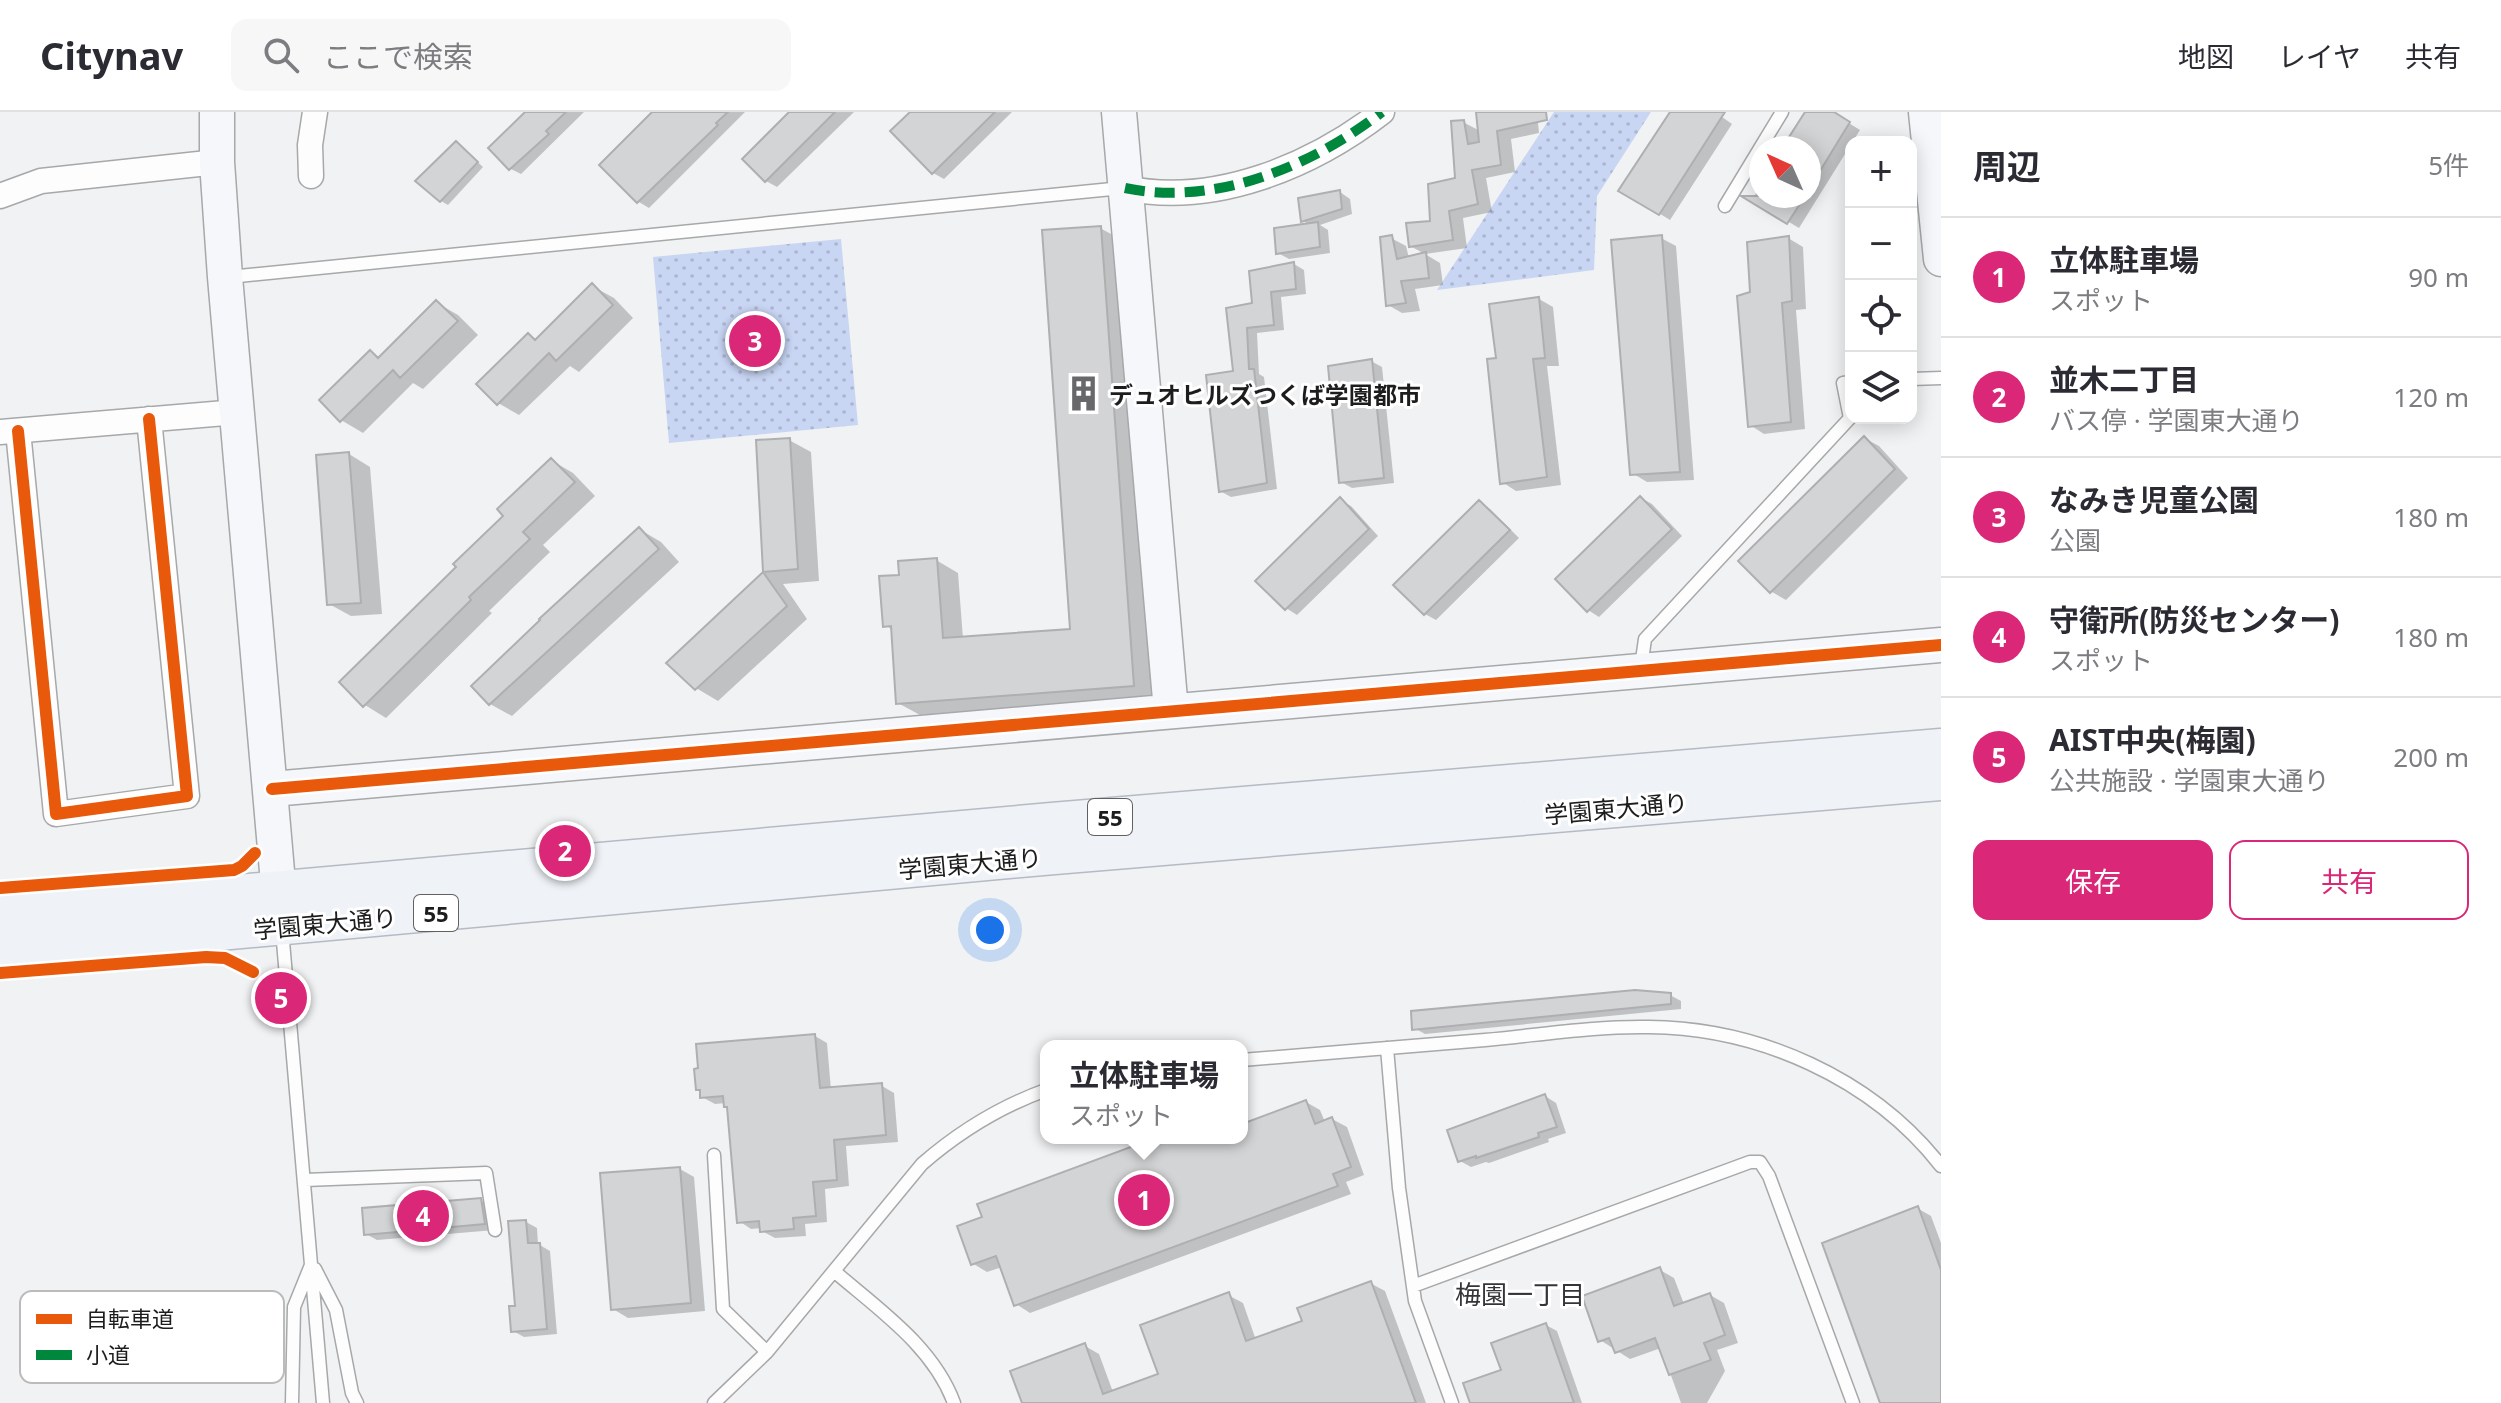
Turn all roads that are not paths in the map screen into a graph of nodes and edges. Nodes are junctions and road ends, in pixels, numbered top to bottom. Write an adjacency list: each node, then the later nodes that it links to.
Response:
1 (217, 112): 7 (street)
2 (315, 112): 8 (street)
3 (1382, 112): 9 (street)
4 (1782, 112): 11 (lane)
5 (1926, 112): 12 (street)
6 (1125, 114): 9 (street)
7 (217, 162): 10 (street); 13 (street)
8 (311, 176)
9 (1125, 188): 13 (lane); 22 (street)
10 (0, 196)
11 (1725, 206)
12 (1941, 259)
13 (225, 277): 16 (street)
14 (1941, 378): 15 (lane)
15 (1917, 379)
16 (237, 412): 17 (street); 25 (street)
17 (149, 419): 19 (street); 19 (street)
18 (1845, 423): 21 (lane)
19 (9, 431)
20 (1941, 645): 21 (street)
21 (1640, 672): 22 (street)
22 (1171, 711): 25 (street)
23 (1941, 748): 26 (main road, 学園東大通り / 55)
24 (1941, 781): 26 (main road, 学園東大通り / 55)
25 (272, 789): 26 (street)
26 (280, 909): 27 (main road, 学園東大通り / 55); 28 (main road, 学園東大通り / 55); 34 (lane)
27 (0, 915)
28 (0, 951)
29 (1387, 1048): 30 (lane); 33 (lane); 38 (lane)
30 (1248, 1060)
31 (1040, 1093): 37 (lane)
32 (714, 1155): 39 (lane)
33 (1941, 1166)
34 (305, 1180): 35 (lane); 36 (lane)
35 (495, 1230)
36 (312, 1263): 40 (lane); 41 (lane); 42 (lane)
37 (834, 1271): 39 (lane); 44 (lane)
38 (1413, 1286): 45 (lane); 46 (lane)
39 (767, 1352): 43 (lane)
40 (292, 1403)
41 (323, 1403)
42 (357, 1403)
43 (714, 1403)
44 (954, 1403)
45 (1452, 1403)
46 (1853, 1403)

